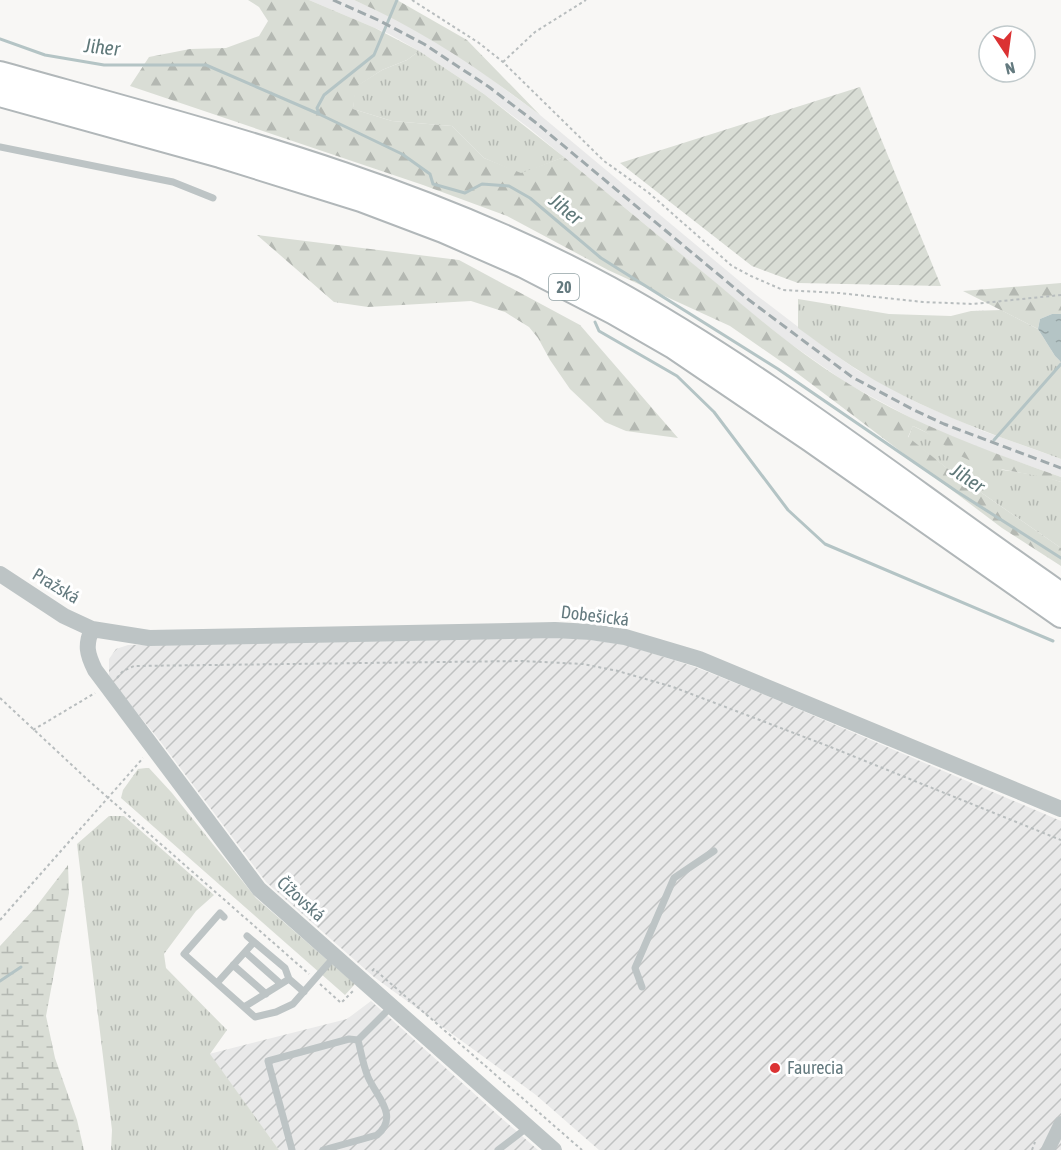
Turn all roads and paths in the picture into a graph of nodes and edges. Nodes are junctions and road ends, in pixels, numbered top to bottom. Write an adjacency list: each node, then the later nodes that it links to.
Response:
1 (412, 0): 3 (path)
2 (586, 0): 3 (path)
3 (503, 62): 8 (path)
4 (0, 73): 10 (highway, 20)
5 (0, 95): 11 (highway, 20)
6 (0, 147): 7 (lane)
7 (213, 198)
8 (1061, 295)
9 (0, 574): 12 (street, Pražská)
10 (1061, 594)
11 (1061, 616)
12 (92, 629): 13 (street, Čížovská); 18 (street, Dobešická)
13 (106, 686): 15 (path); 16 (street, Čížovská); 19 (path)
14 (0, 698): 15 (path)
15 (33, 730): 17 (path)
16 (152, 747): 17 (path); 26 (street, Čížovská)
17 (108, 798): 22 (path); 29 (path)
18 (1061, 809)
19 (1061, 840)
20 (714, 851): 32 (lane)
21 (224, 917): 30 (lane)
22 (0, 920)
23 (247, 936): 24 (lane)
24 (254, 942): 25 (lane); 28 (lane)
25 (245, 952): 27 (lane); 31 (lane)
26 (336, 956): 29 (street, Čížovská); 33 (lane)
27 (233, 965): 30 (lane); 34 (lane)
28 (289, 979): 31 (lane); 33 (lane)
29 (363, 980): 35 (street, Čížovská); 45 (path)
30 (217, 983): 36 (lane)
31 (281, 984): 34 (lane)
32 (642, 987)
33 (304, 992): 36 (lane)
34 (266, 993): 36 (lane)
35 (392, 1006): 37 (lane); 39 (street, Čížovská)
36 (244, 1007)
37 (358, 1040): 41 (lane); 42 (lane)
38 (1061, 1123): 47 (street)
39 (528, 1127): 43 (lane); 44 (street, Čížovská)
40 (1035, 1142): 46 (path)
41 (292, 1150)
42 (323, 1150)
43 (498, 1150)
44 (554, 1150)
45 (582, 1150)
46 (1032, 1150)
47 (1048, 1150)

